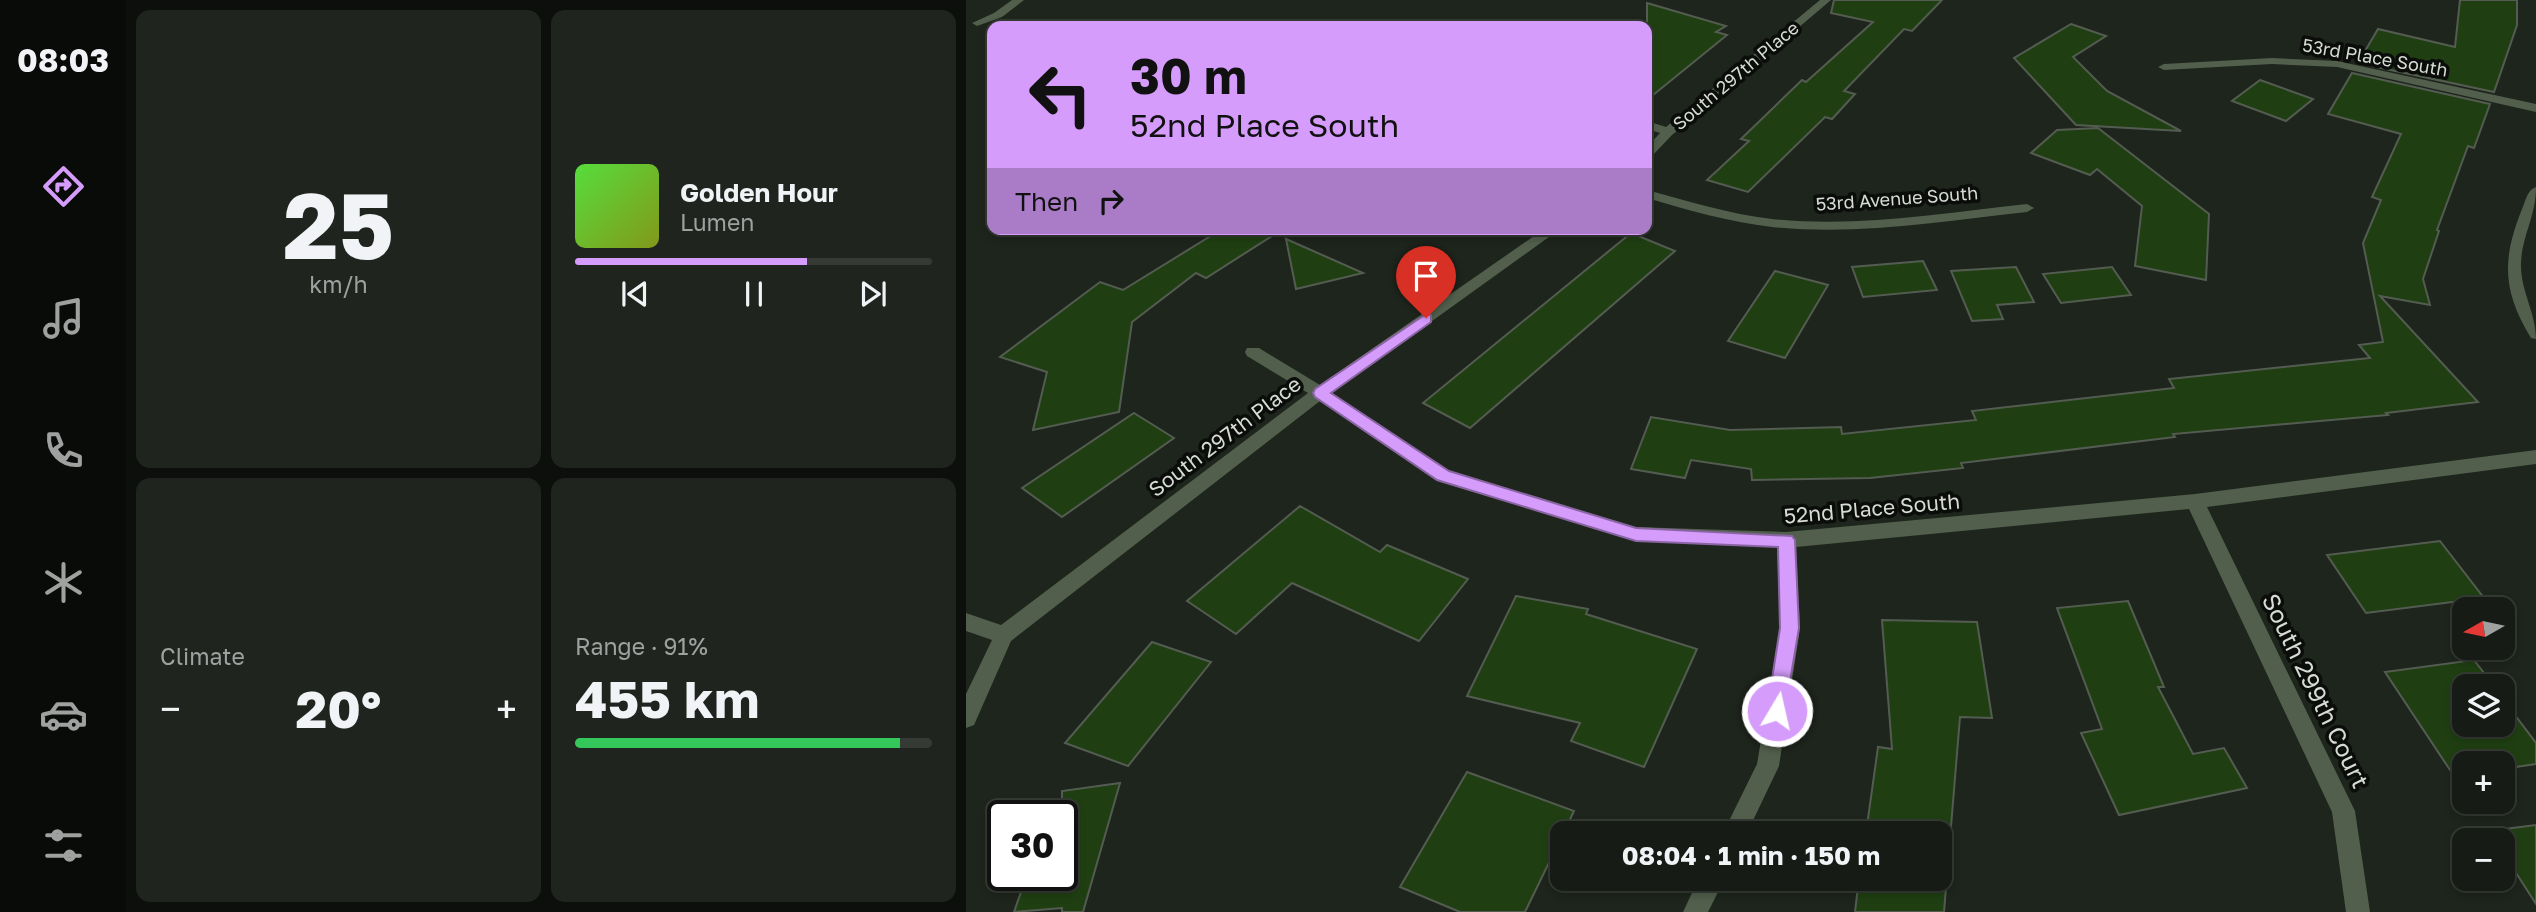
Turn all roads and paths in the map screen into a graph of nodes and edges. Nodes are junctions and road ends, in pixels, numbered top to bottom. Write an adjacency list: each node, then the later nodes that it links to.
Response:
1 (1019, 0): 3 (street)
2 (1820, 1): 7 (street, South 297th Place)
3 (977, 23)
4 (2164, 67): 5 (street, 53rd Place South)
5 (2536, 108)
6 (1652, 127): 7 (street)
7 (1668, 132): 8 (street, South 297th Place)
8 (1652, 149)
9 (2536, 191): 13 (street)
10 (1652, 195): 11 (street, 53rd Avenue South)
11 (2027, 208)
12 (1544, 235): 15 (street, South 297th Place)
13 (2536, 334)
14 (1254, 352): 15 (street, 52nd Place South)
15 (1320, 393): 18 (street, 52nd Place South); 20 (street, South 297th Place)
16 (2536, 457): 17 (street, 52nd Place South)
17 (2195, 501): 18 (street, 52nd Place South); 25 (street, South 299th Court)
18 (1786, 540): 22 (street)
19 (966, 622): 20 (street)
20 (1004, 635): 21 (street, South 297th Place)
21 (966, 718)
22 (1741, 821)
23 (1706, 891): 24 (street)
24 (1695, 912)
25 (2358, 912)

